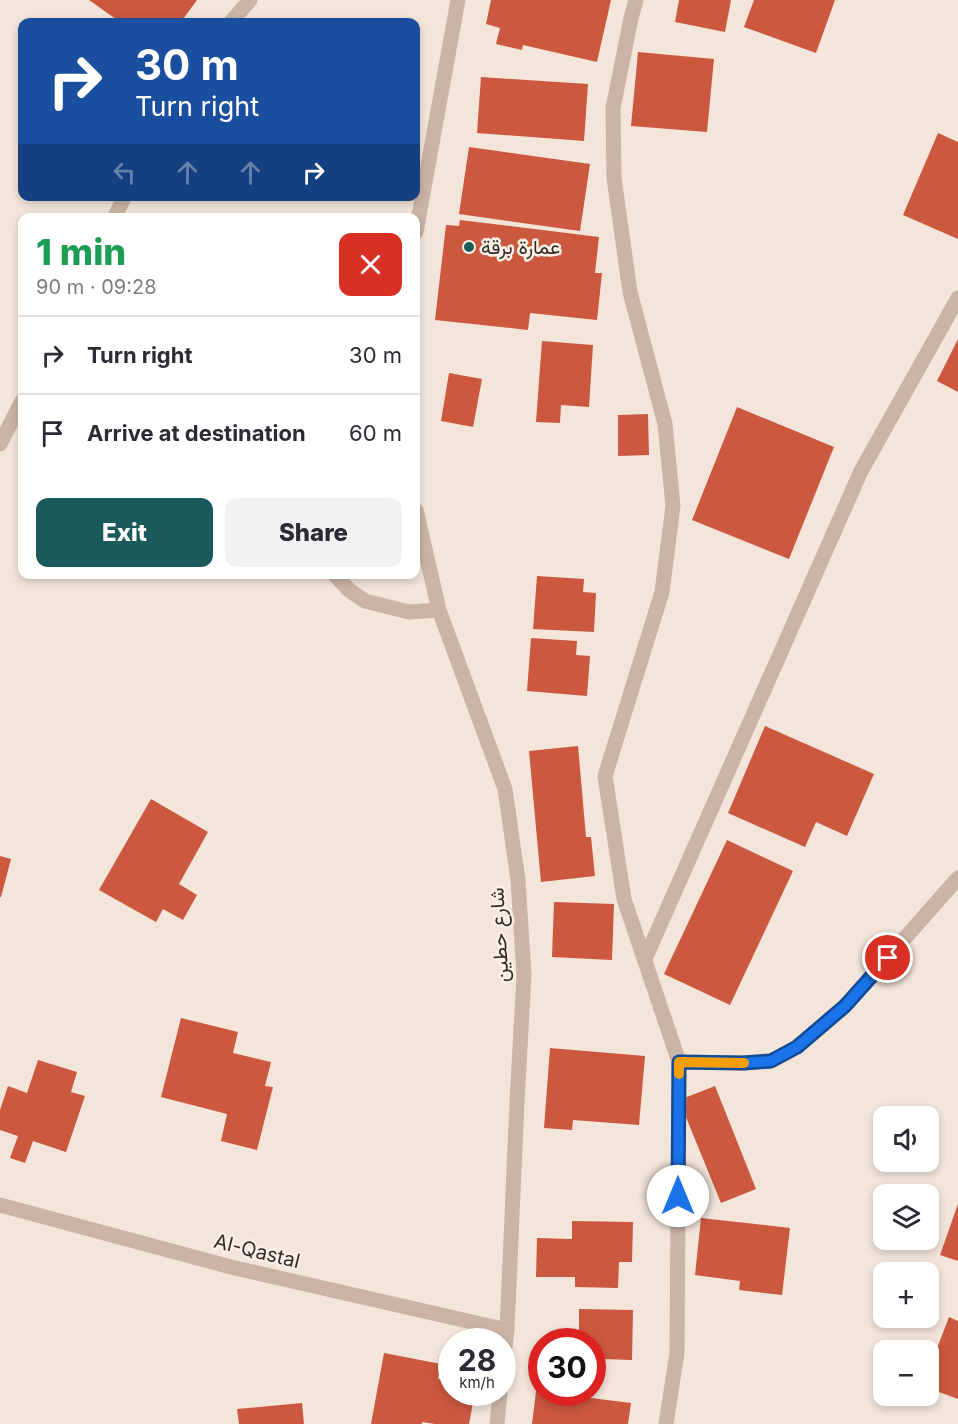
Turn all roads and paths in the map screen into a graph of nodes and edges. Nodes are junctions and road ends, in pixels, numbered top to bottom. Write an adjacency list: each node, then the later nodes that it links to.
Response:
1 (250, 0): 4 (street)
2 (458, 0): 5 (street)
3 (636, 0): 13 (street)
4 (234, 18)
5 (419, 213)
6 (958, 298): 13 (street)
7 (18, 408): 8 (street)
8 (0, 444)
9 (420, 527): 11 (street, شارع حطين)
10 (339, 579): 11 (street)
11 (440, 610): 17 (street, شارع حطين)
12 (958, 878): 14 (street)
13 (645, 959): 14 (street)
14 (679, 1062): 20 (street)
15 (0, 1205): 16 (street, Al-Qastal)
16 (498, 1328)
17 (507, 1328)
18 (499, 1406): 19 (street)
19 (497, 1424)
20 (666, 1424)

